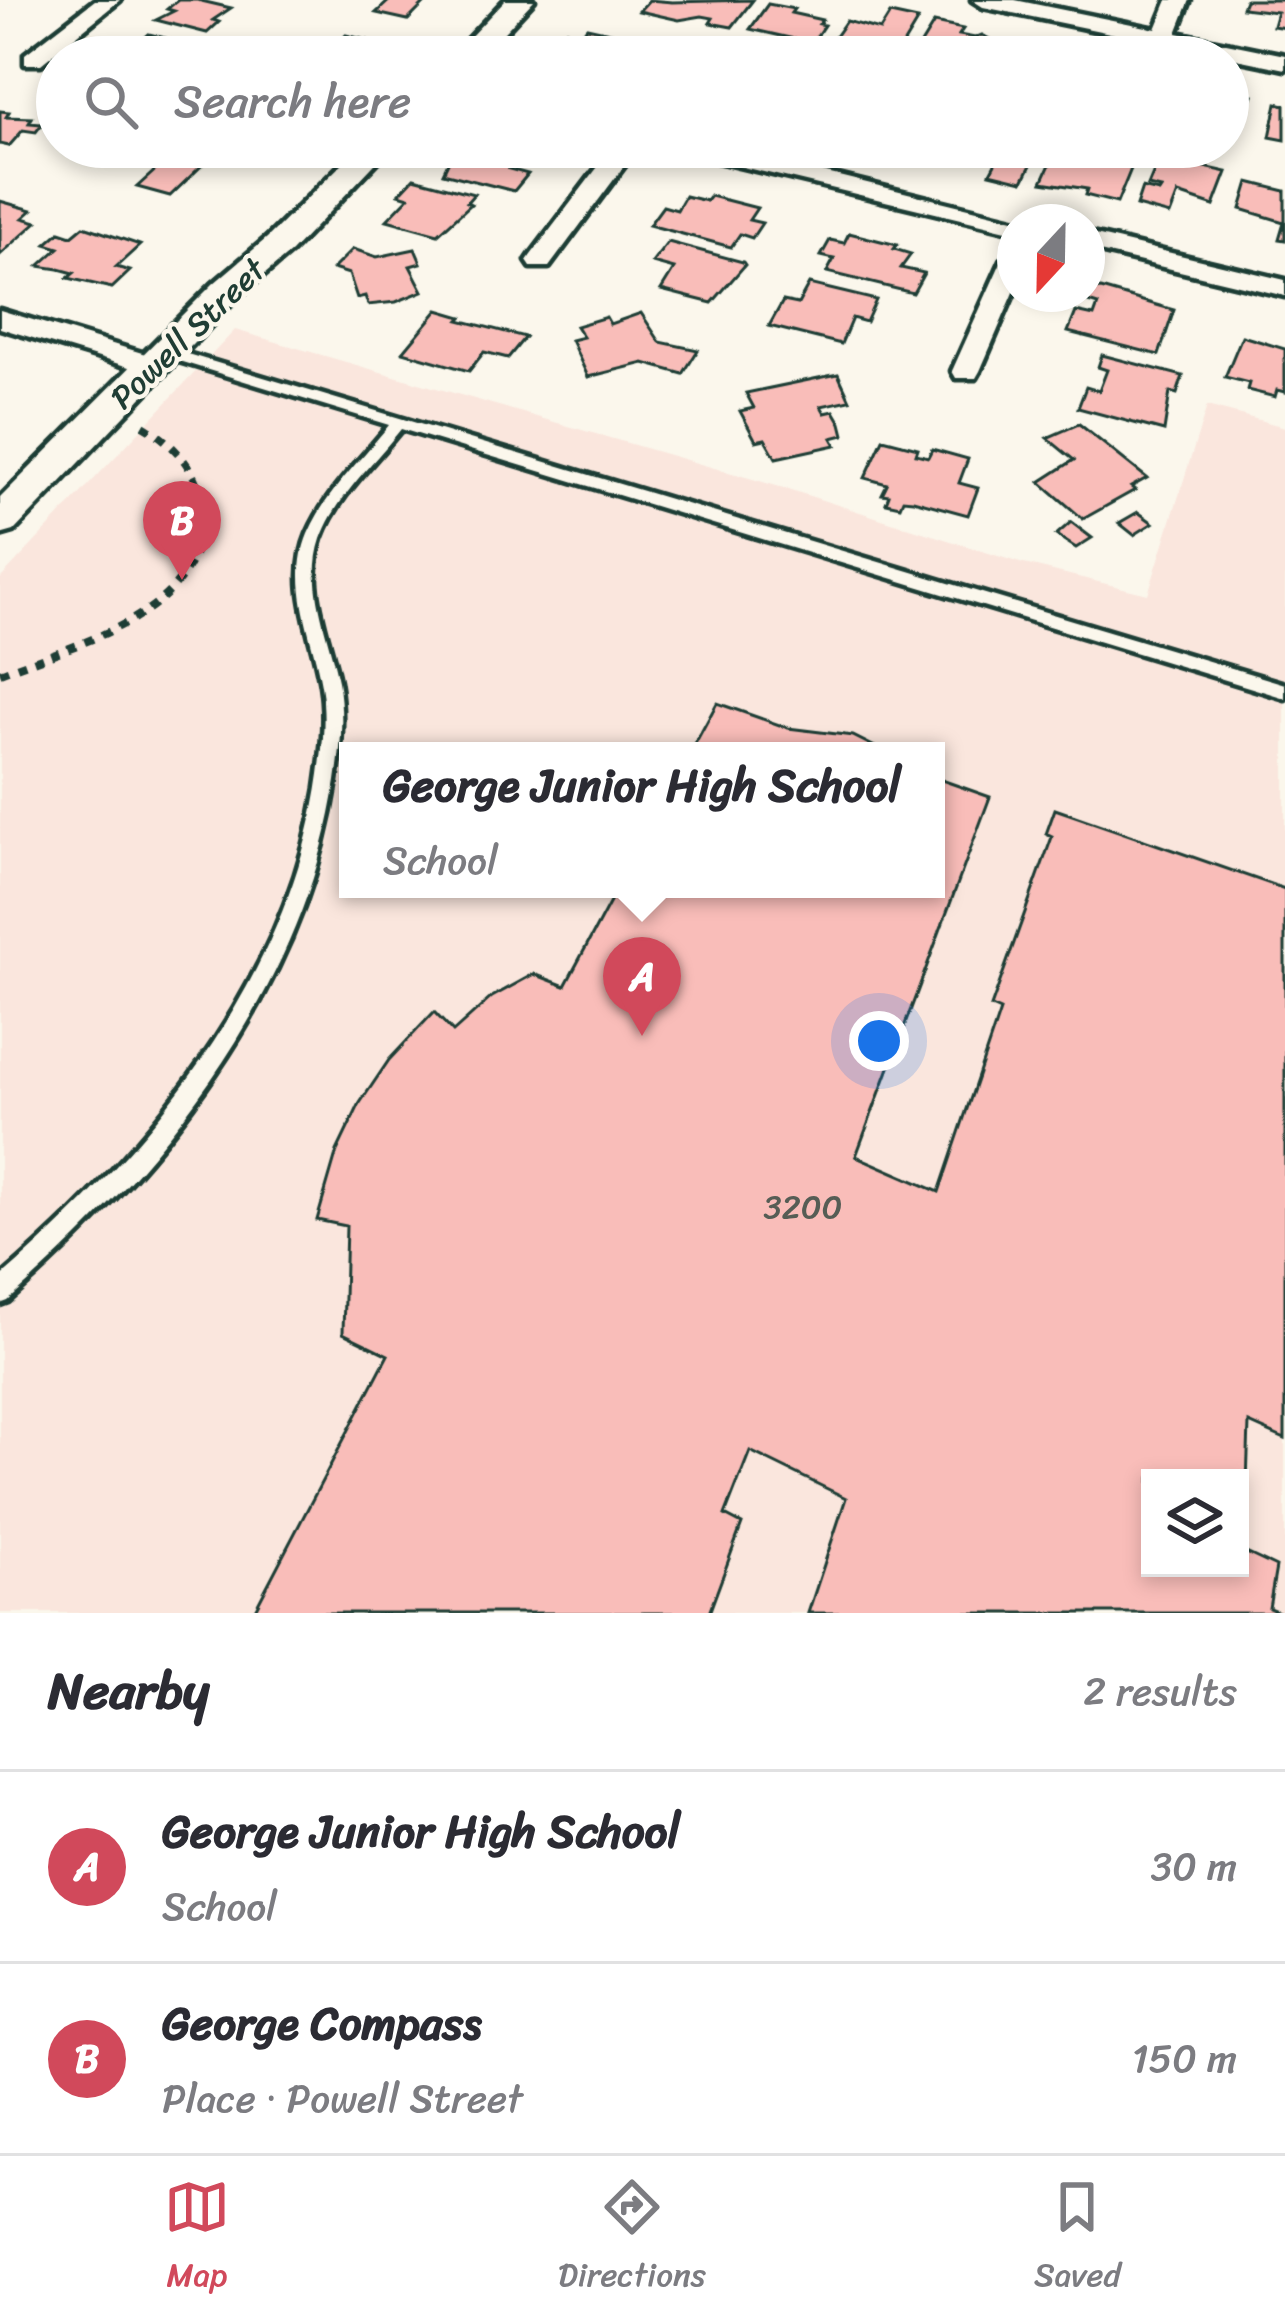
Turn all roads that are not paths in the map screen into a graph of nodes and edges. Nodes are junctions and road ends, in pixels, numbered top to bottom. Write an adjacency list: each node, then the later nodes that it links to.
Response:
1 (110, 0): 5 (street)
2 (520, 0): 6 (street)
3 (983, 0): 7 (street)
4 (1179, 0): 8 (street)
5 (62, 36)
6 (485, 36)
7 (1159, 36)
8 (1164, 36)
9 (1249, 55): 12 (street)
10 (36, 56): 11 (street)
11 (33, 58)
12 (1285, 62)
13 (354, 168): 22 (street, Powell Street)
14 (610, 168): 18 (street)
15 (778, 168): 16 (street)
16 (997, 220)
17 (1105, 245): 19 (street)
18 (540, 261)
19 (1285, 288)
20 (997, 301): 23 (street)
21 (0, 319): 22 (street)
22 (158, 358): 24 (lane); 25 (street, Powell Street)
23 (966, 371)
24 (399, 422): 26 (lane); 27 (lane)
25 (0, 521)
26 (1285, 691)
27 (0, 1293)

